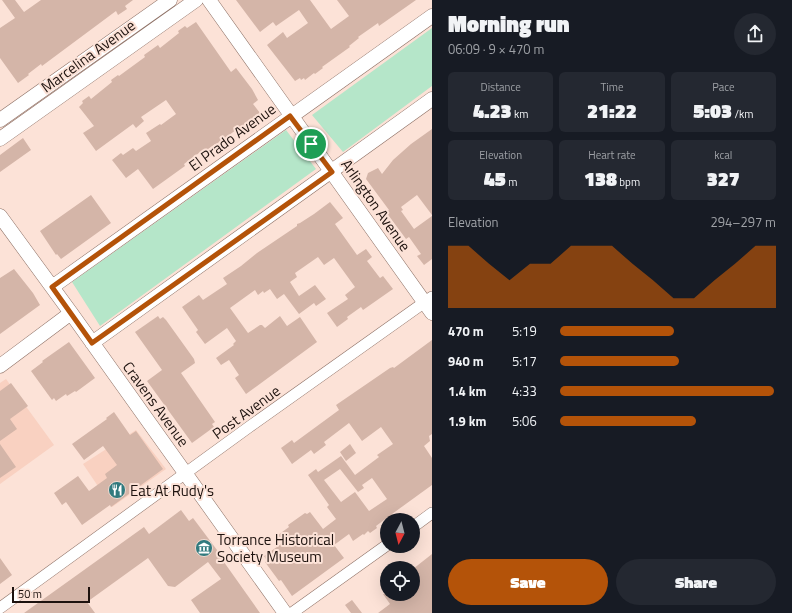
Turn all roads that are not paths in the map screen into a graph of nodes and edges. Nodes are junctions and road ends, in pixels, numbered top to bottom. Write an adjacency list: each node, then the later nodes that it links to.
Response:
1 (170, 0): 7 (street)
2 (196, 0): 8 (street, Marcelina Avenue)
3 (209, 0): 6 (street, Arlington Avenue)
4 (432, 16): 6 (street, El Prado Avenue)
5 (432, 100): 9 (street)
6 (290, 116): 9 (street, Arlington Avenue); 11 (street, El Prado Avenue)
7 (0, 120)
8 (0, 139)
9 (332, 172): 12 (street, Arlington Avenue); 14 (street)
10 (0, 216): 11 (street, Cravens Avenue)
11 (52, 287): 13 (street, Cravens Avenue)
12 (429, 304): 16 (street, Post Avenue)
13 (71, 313): 14 (street, Cravens Avenue); 15 (street)
14 (92, 343): 16 (street, Cravens Avenue)
15 (0, 366)
16 (185, 474): 20 (street, Post Avenue); 21 (street, Cravens Avenue)
17 (432, 513): 18 (street)
18 (420, 522)
19 (380, 550): 22 (street)
20 (0, 608)
21 (285, 613)
22 (292, 613)

